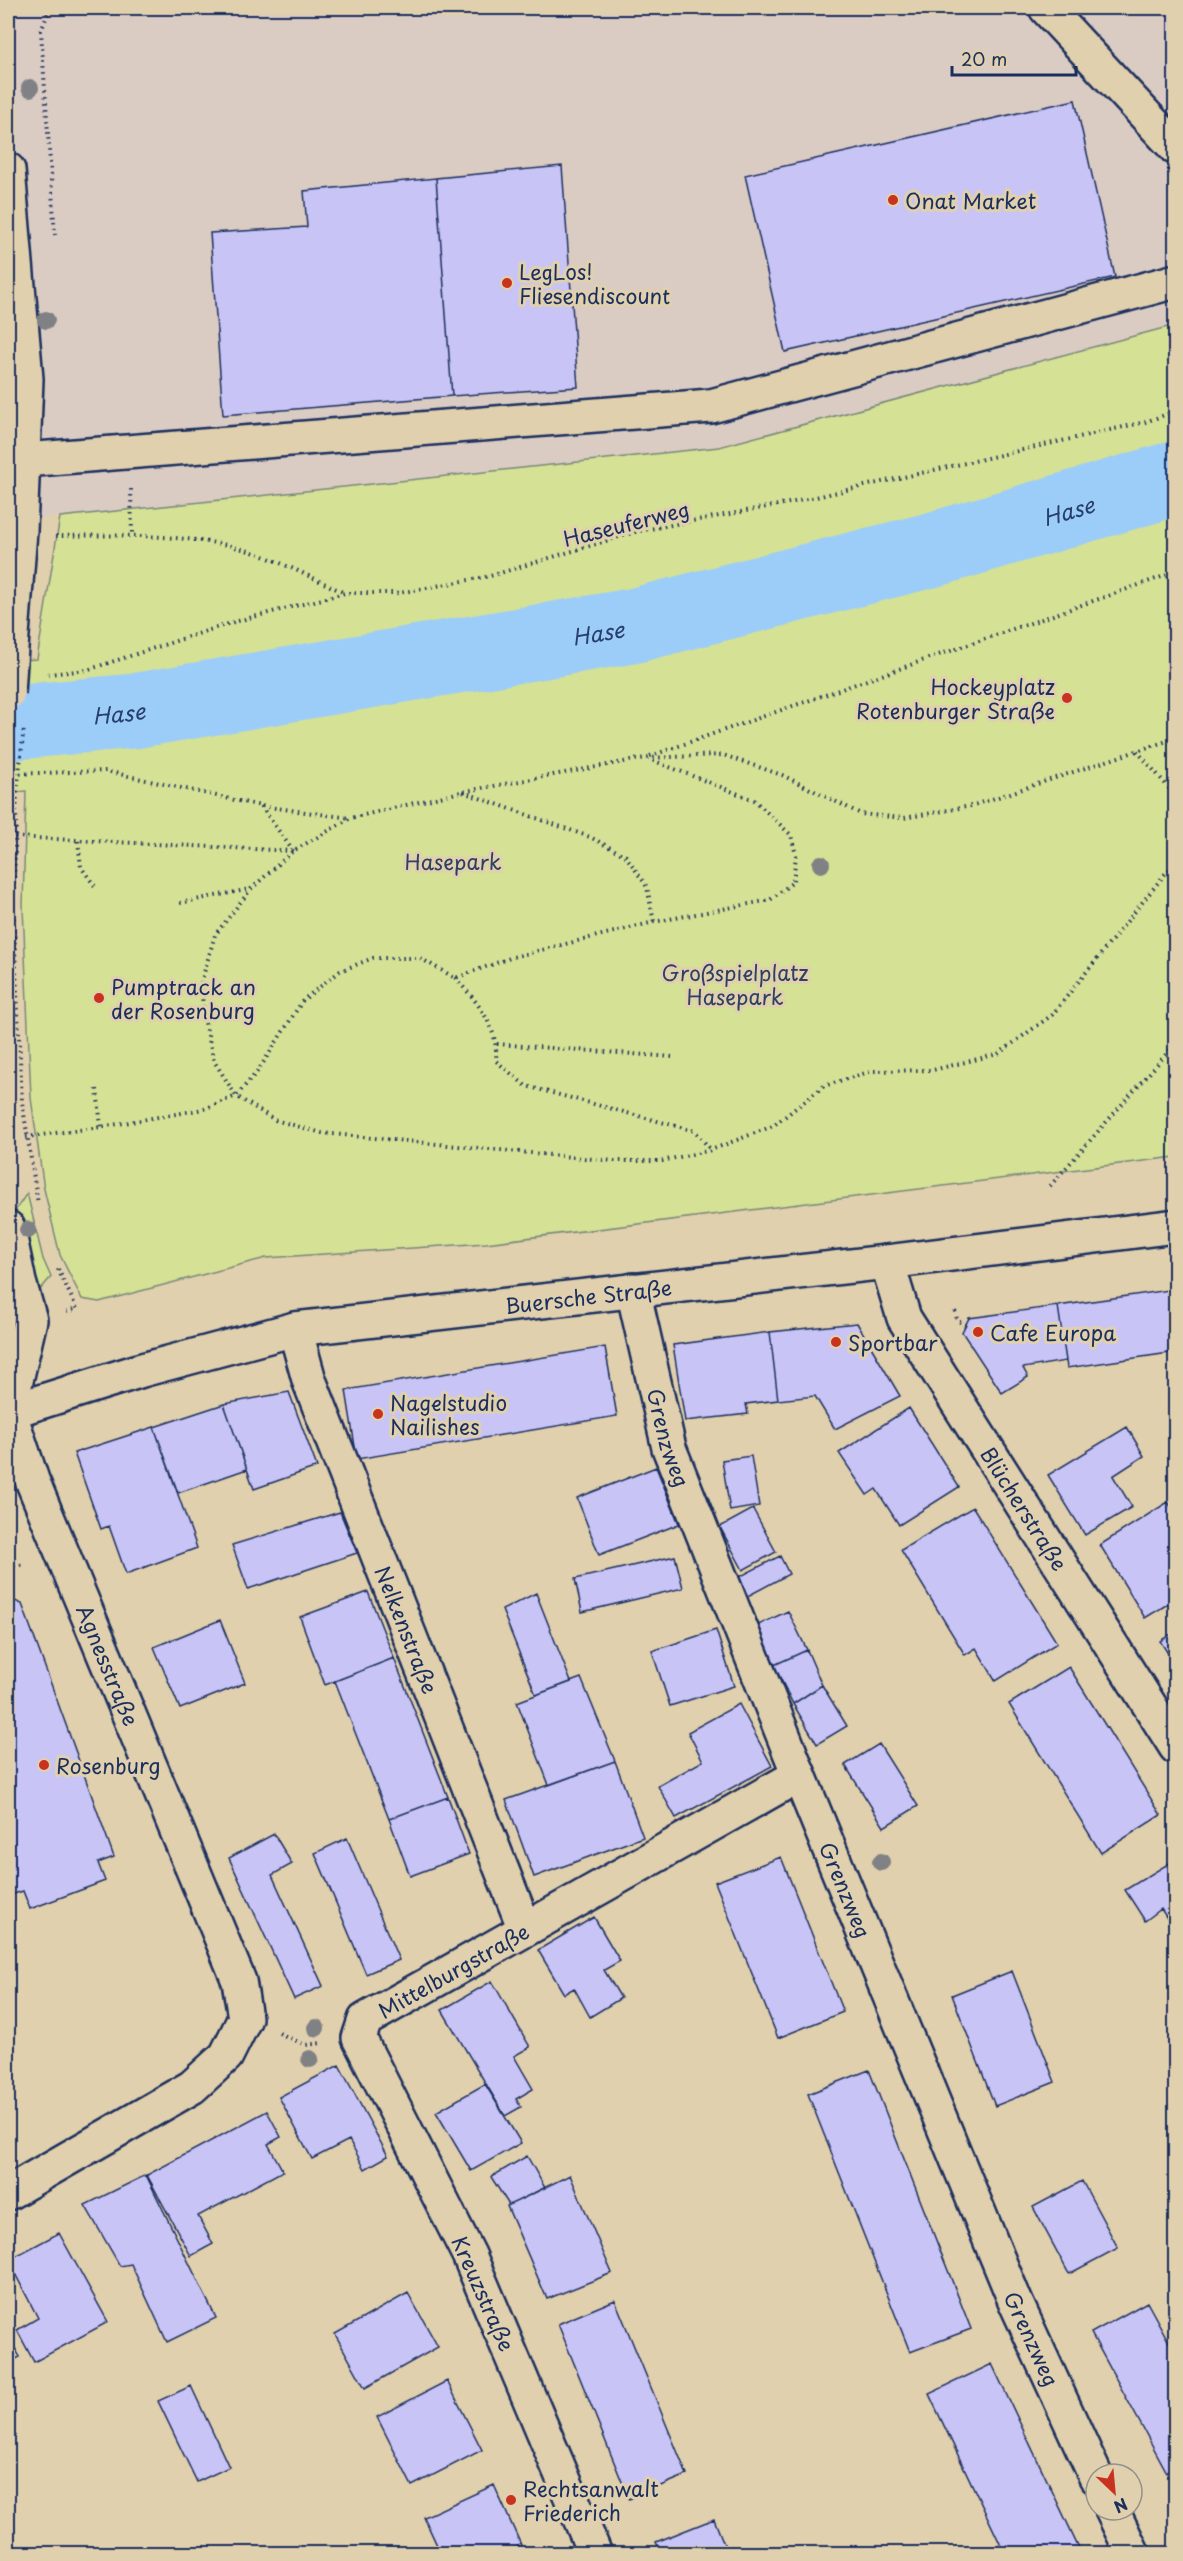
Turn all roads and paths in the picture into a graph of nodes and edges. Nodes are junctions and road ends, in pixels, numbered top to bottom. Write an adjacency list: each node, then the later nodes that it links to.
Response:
1 (1046, 8): 2 (street)
2 (1176, 148)
3 (8, 171): 7 (street)
4 (1176, 281): 6 (street)
5 (1176, 411): 11 (path, Haseuferweg)
6 (131, 453): 7 (street); 8 (path)
7 (24, 460): 13 (street)
8 (132, 535): 9 (path); 11 (path)
9 (51, 536)
10 (1176, 572): 16 (path)
11 (345, 593): 12 (path, Haseuferweg)
12 (87, 670)
13 (9, 677)
14 (1176, 738): 15 (path)
15 (1137, 752): 16 (path); 20 (path)
16 (645, 758): 19 (path); 30 (path)
17 (8, 774): 21 (path)
18 (17, 792): 23 (path)
19 (461, 792): 22 (path); 30 (path)
20 (1176, 796)
21 (261, 806): 22 (path); 25 (path)
22 (351, 818): 25 (path)
23 (15, 837): 24 (path); 38 (path)
24 (78, 841): 25 (path); 27 (path)
25 (293, 852): 28 (path)
26 (1176, 863): 39 (path)
27 (97, 889)
28 (251, 889): 29 (path); 36 (path)
29 (180, 903)
30 (654, 922): 31 (path)
31 (455, 978): 33 (path); 36 (path)
32 (1176, 1043): 40 (path)
33 (497, 1044): 34 (path); 39 (path)
34 (674, 1057)
35 (97, 1089): 37 (path)
36 (236, 1096): 37 (path); 39 (path)
37 (101, 1127): 38 (path)
38 (26, 1137): 41 (path)
39 (711, 1150)
40 (1050, 1186)
41 (40, 1211)
42 (1176, 1226): 44 (street, Buersche Straße)
43 (8, 1228): 51 (street)
44 (887, 1262): 46 (street, Buersche Straße); 54 (street, Blücherstraße)
45 (57, 1267): 47 (path)
46 (633, 1290): 50 (street, Buersche Straße); 55 (street, Grenzweg)
47 (77, 1309)
48 (955, 1311): 49 (path)
49 (965, 1325)
50 (295, 1329): 51 (street, Buersche Straße); 56 (street, Nelkenstraße)
51 (8, 1411): 57 (street, Agnesstraße)
52 (26, 1564): 53 (path)
53 (8, 1567)
54 (1176, 1747)
55 (800, 1775): 56 (street, Mittelburgstraße); 60 (street, Grenzweg)
56 (525, 1929): 58 (street, Mittelburgstraße)
57 (245, 2018): 58 (path, Mittelburgstraße); 59 (street)
58 (359, 2038): 62 (street, Kreuzstraße)
59 (8, 2193)
60 (1089, 2462)
61 (1118, 2522): 63 (street)
62 (595, 2553)
63 (1133, 2553)

